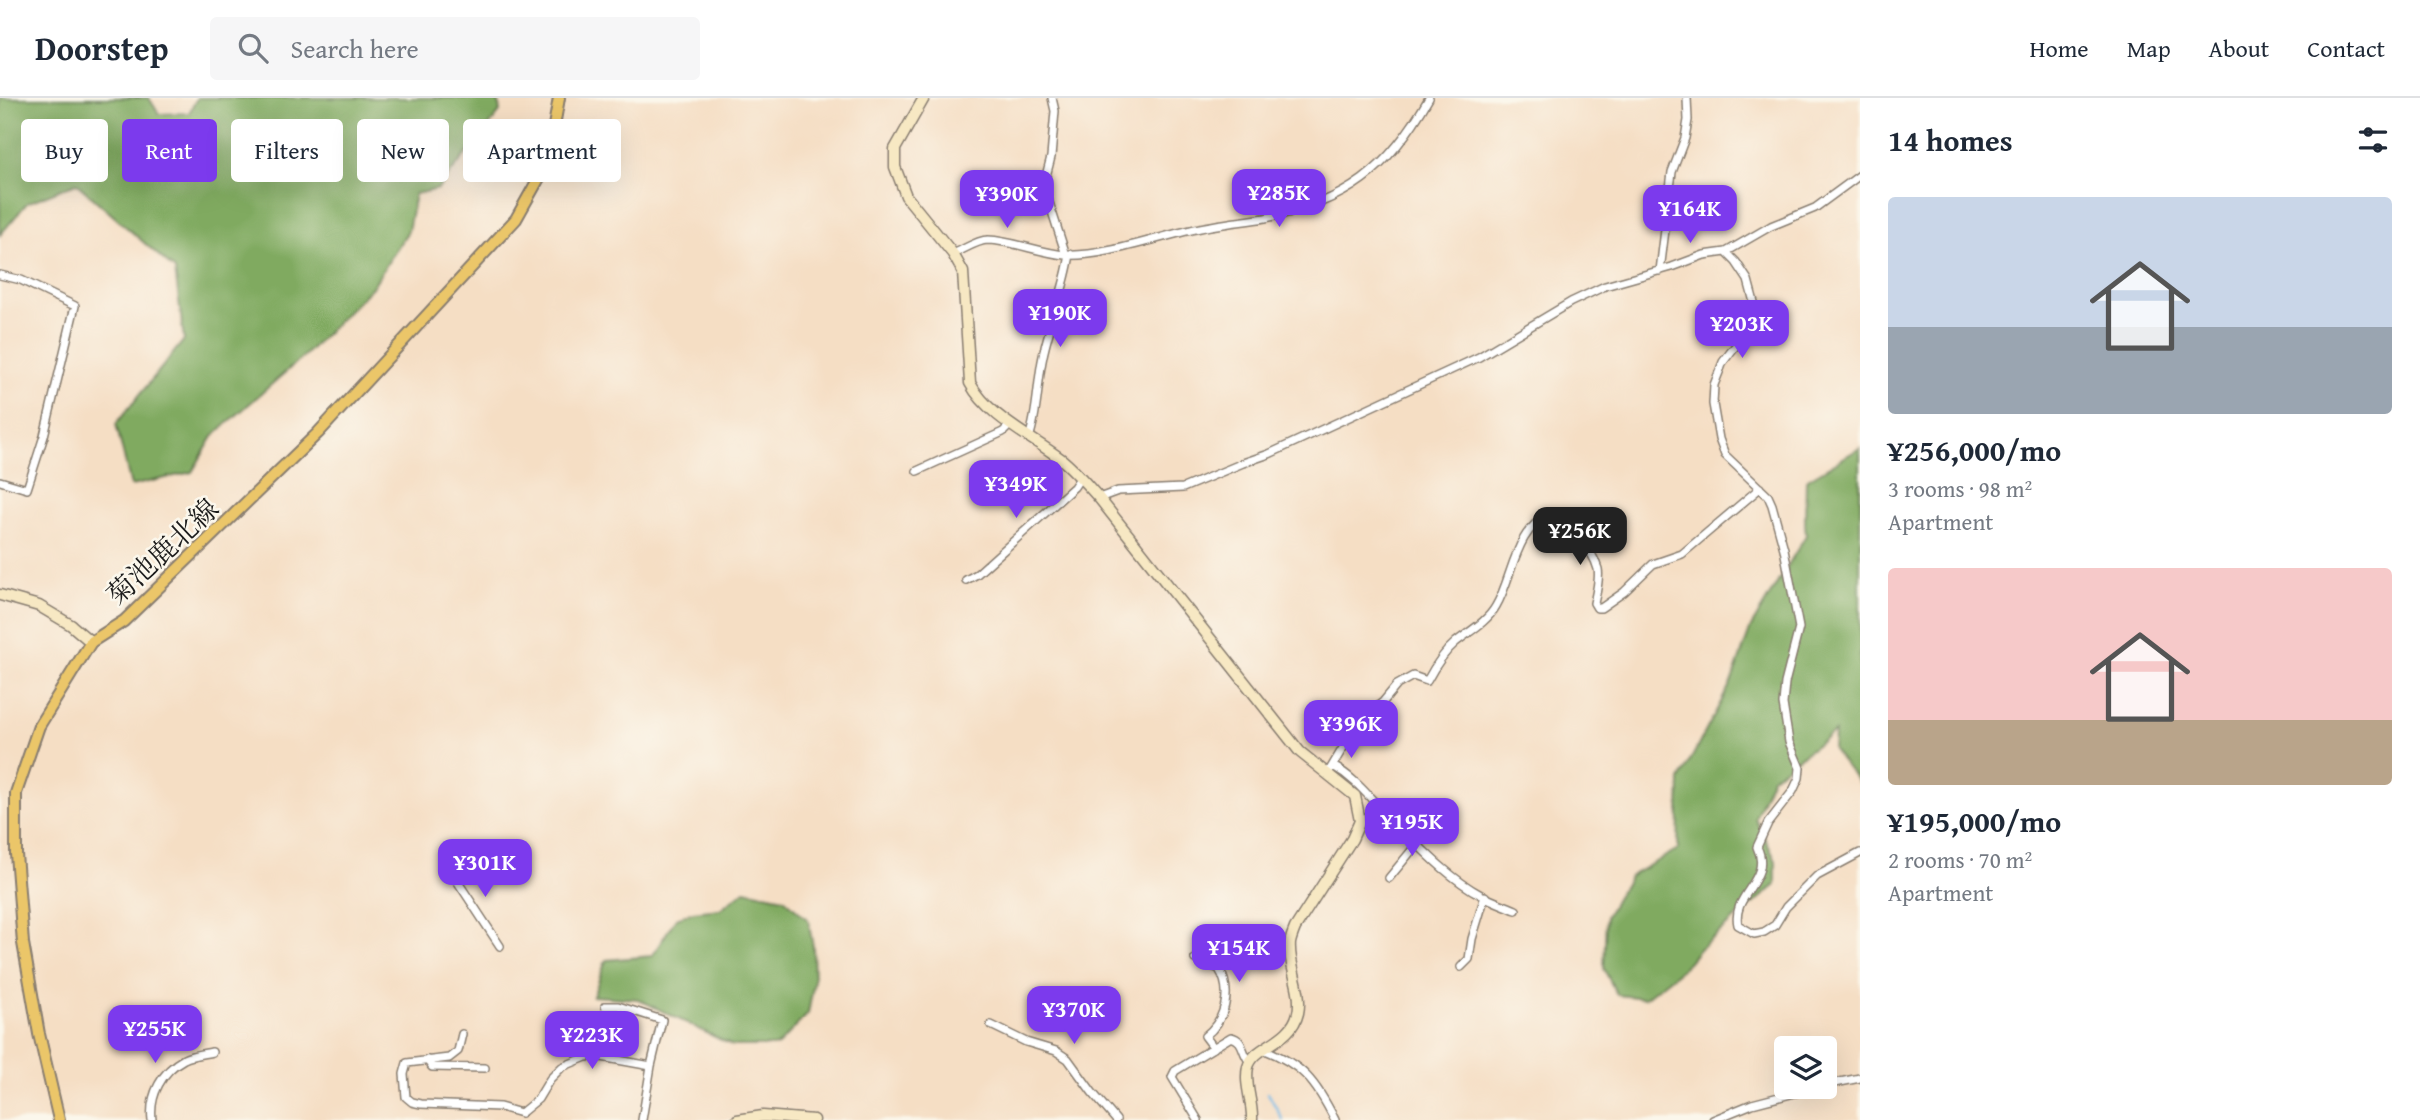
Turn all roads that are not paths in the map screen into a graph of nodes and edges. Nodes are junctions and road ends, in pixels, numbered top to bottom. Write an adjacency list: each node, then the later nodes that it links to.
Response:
1 (559, 98): 21 (main road, 菊池鹿北線)
2 (924, 98): 8 (street)
3 (1052, 98): 9 (street)
4 (1429, 98): 9 (street)
5 (1687, 98): 10 (street)
6 (1860, 175): 7 (street)
7 (1726, 252): 10 (street); 17 (street)
8 (953, 254): 9 (street); 12 (street)
9 (1068, 255): 13 (street)
10 (1660, 271): 18 (street)
11 (0, 275): 16 (street)
12 (1011, 424): 13 (street); 14 (street)
13 (1029, 438): 15 (street)
14 (917, 471)
15 (1080, 478): 18 (street); 19 (street)
16 (0, 481)
17 (1760, 488): 22 (street); 25 (street)
18 (1099, 498): 22 (street)
19 (966, 580)
20 (0, 596): 21 (street)
21 (91, 642): 47 (main road, 菊池鹿北線)
22 (1330, 769): 24 (street); 37 (street)
23 (1441, 804): 24 (street)
24 (1418, 844): 27 (street); 28 (street)
25 (1860, 853)
26 (448, 867): 30 (street)
27 (1389, 878)
28 (1485, 896): 29 (street); 32 (street)
29 (1516, 910)
30 (500, 946)
31 (1195, 959): 36 (street)
32 (1461, 967)
33 (605, 1006): 41 (street)
34 (991, 1025): 52 (street)
35 (462, 1034): 39 (street)
36 (1214, 1048): 40 (street); 53 (street)
37 (1263, 1049): 40 (street); 55 (street)
38 (212, 1052): 48 (street)
39 (427, 1060): 42 (street); 46 (street)
40 (1250, 1062): 54 (street)
41 (651, 1066): 46 (street); 49 (street)
42 (485, 1068)
43 (1860, 1078): 44 (street)
44 (1837, 1082)
45 (1774, 1098): 56 (street)
46 (522, 1117)
47 (60, 1120)
48 (152, 1120)
49 (642, 1120)
50 (737, 1120): 51 (street)
51 (814, 1120)
52 (1116, 1120)
53 (1198, 1120)
54 (1252, 1120)
55 (1335, 1120)
56 (1713, 1120)

